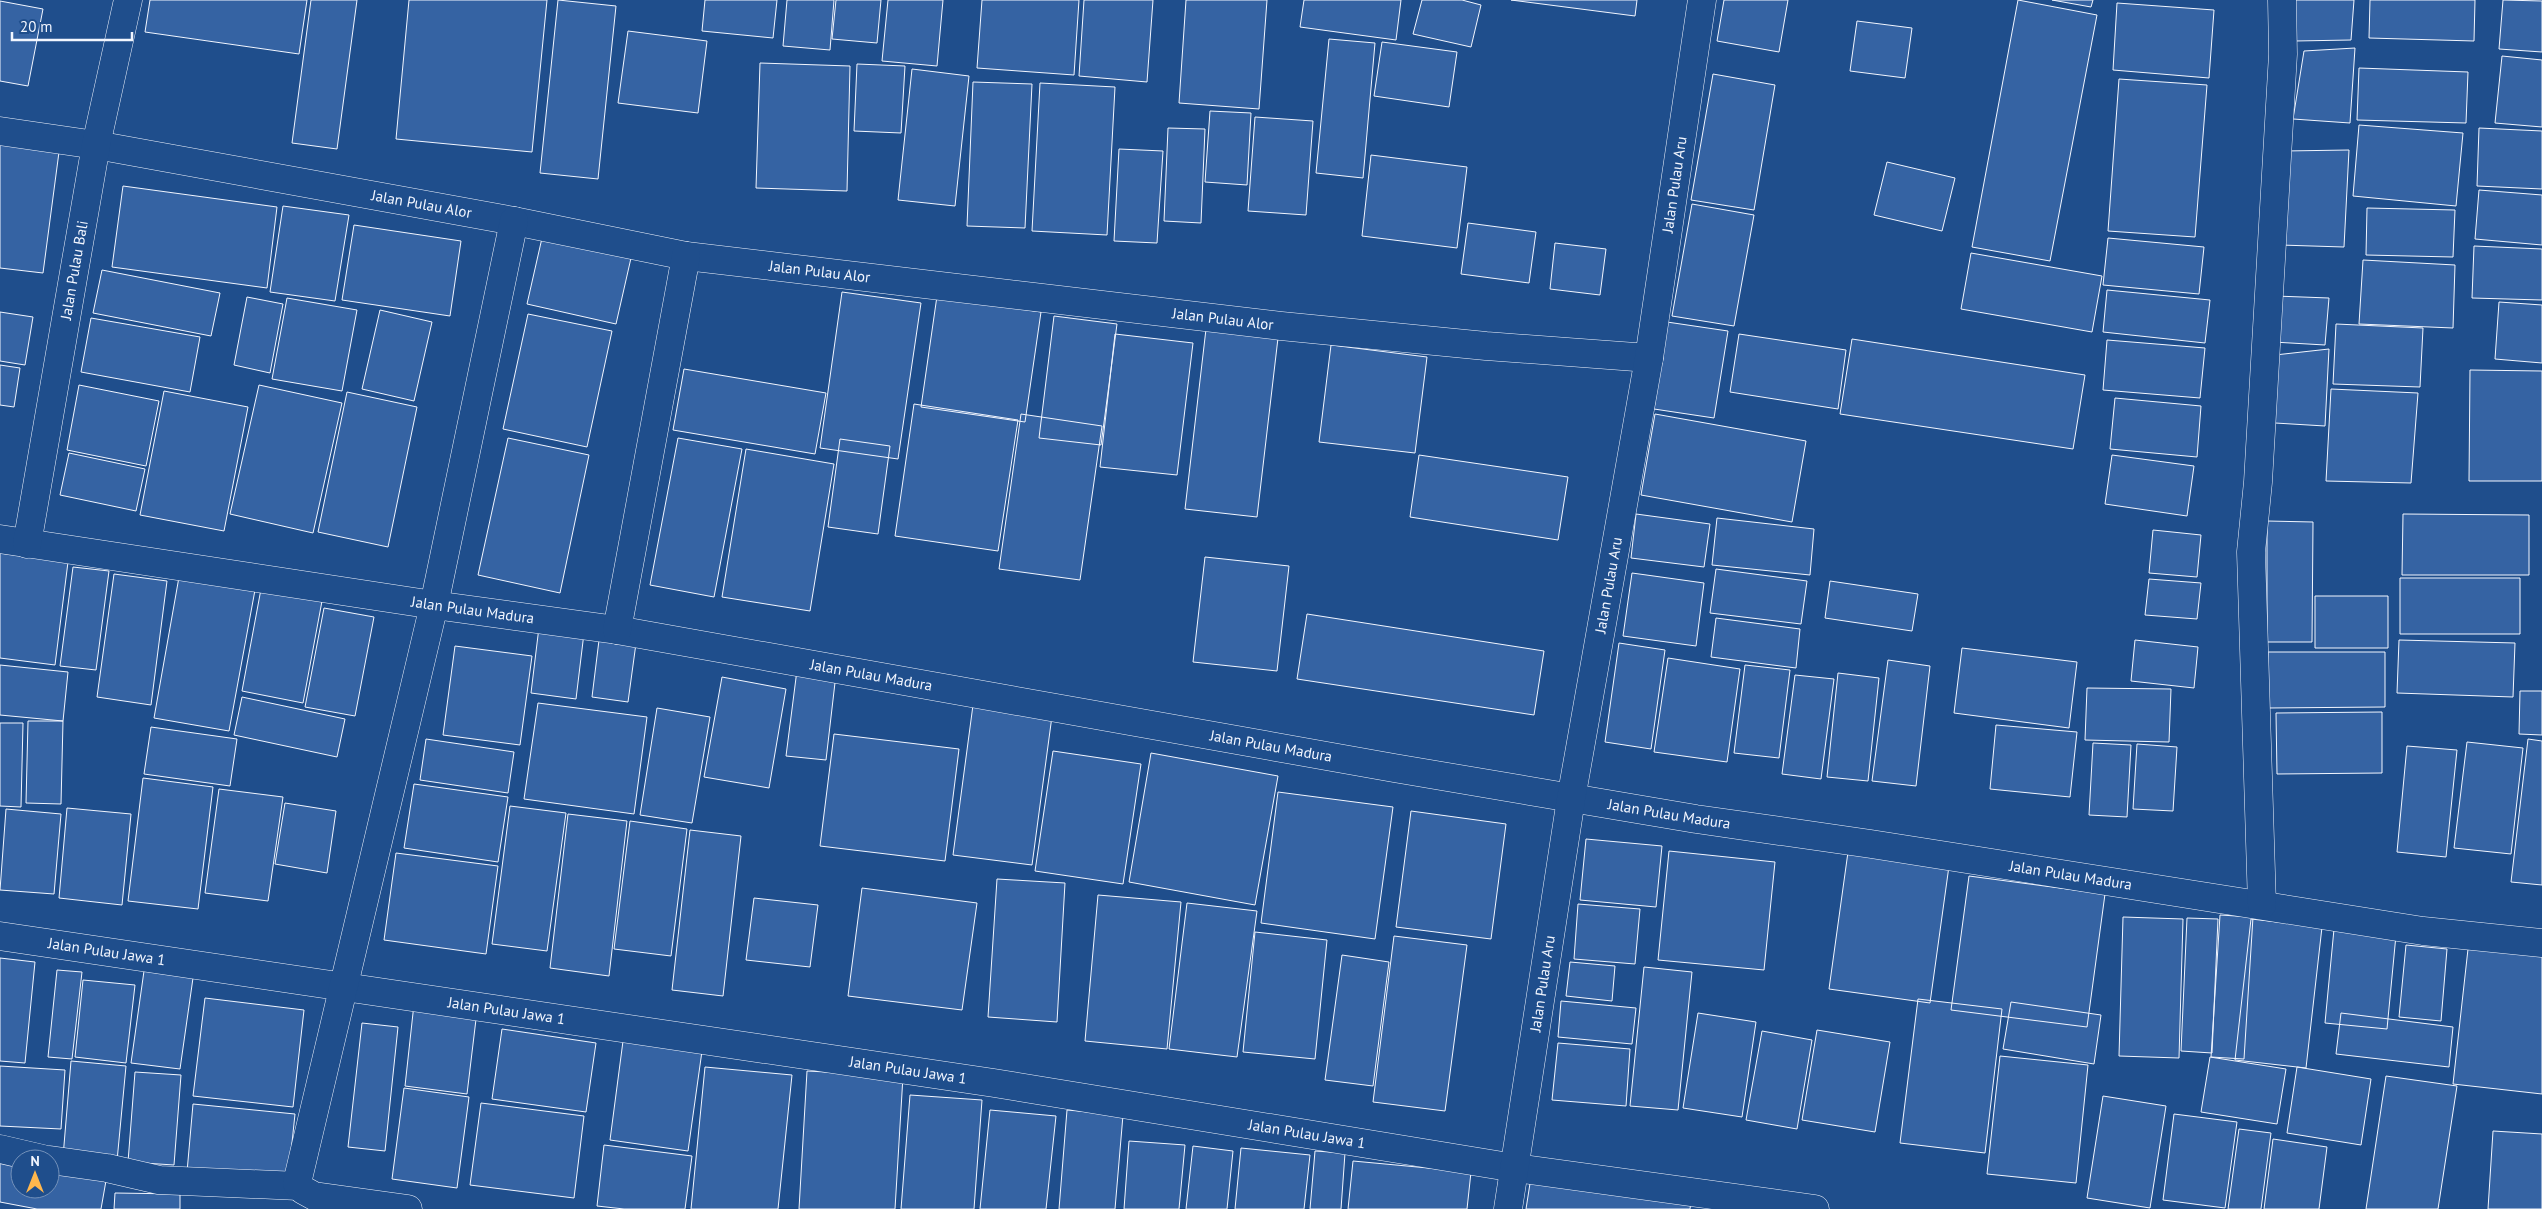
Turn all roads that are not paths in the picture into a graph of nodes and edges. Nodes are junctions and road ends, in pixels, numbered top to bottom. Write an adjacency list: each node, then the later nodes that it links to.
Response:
1 (128, 0): 5 (street, Jalan Pulau Bali)
2 (1702, 0): 8 (street, Jalan Pulau Aru)
3 (2282, 0): 14 (street)
4 (0, 131): 5 (street, Jalan Pulau Alor)
5 (96, 145): 6 (street, Jalan Pulau Alor); 10 (street, Jalan Pulau Bali)
6 (514, 221): 7 (street, Jalan Pulau Alor); 11 (street)
7 (686, 256): 8 (street, Jalan Pulau Alor); 12 (street)
8 (1649, 358): 13 (street, Jalan Pulau Aru)
9 (0, 539): 10 (street, Jalan Pulau Madura)
10 (27, 544): 11 (street, Jalan Pulau Madura)
11 (434, 605): 12 (street, Jalan Pulau Madura); 17 (street)
12 (617, 630): 13 (street, Jalan Pulau Madura)
13 (1571, 799): 14 (street, Jalan Pulau Madura); 19 (street, Jalan Pulau Aru)
14 (2262, 905): 16 (street, Jalan Pulau Madura)
15 (0, 936): 17 (street, Jalan Pulau Jawa 1)
16 (2542, 943)
17 (342, 987): 19 (street, Jalan Pulau Jawa 1); 20 (street)
18 (60, 1161): 20 (street)
19 (1515, 1168): 22 (street, Jalan Pulau Aru); 23 (street, Jalan Pulau Jawa 1)
20 (300, 1186): 21 (street)
21 (408, 1209)
22 (1508, 1209)
23 (1815, 1209)

